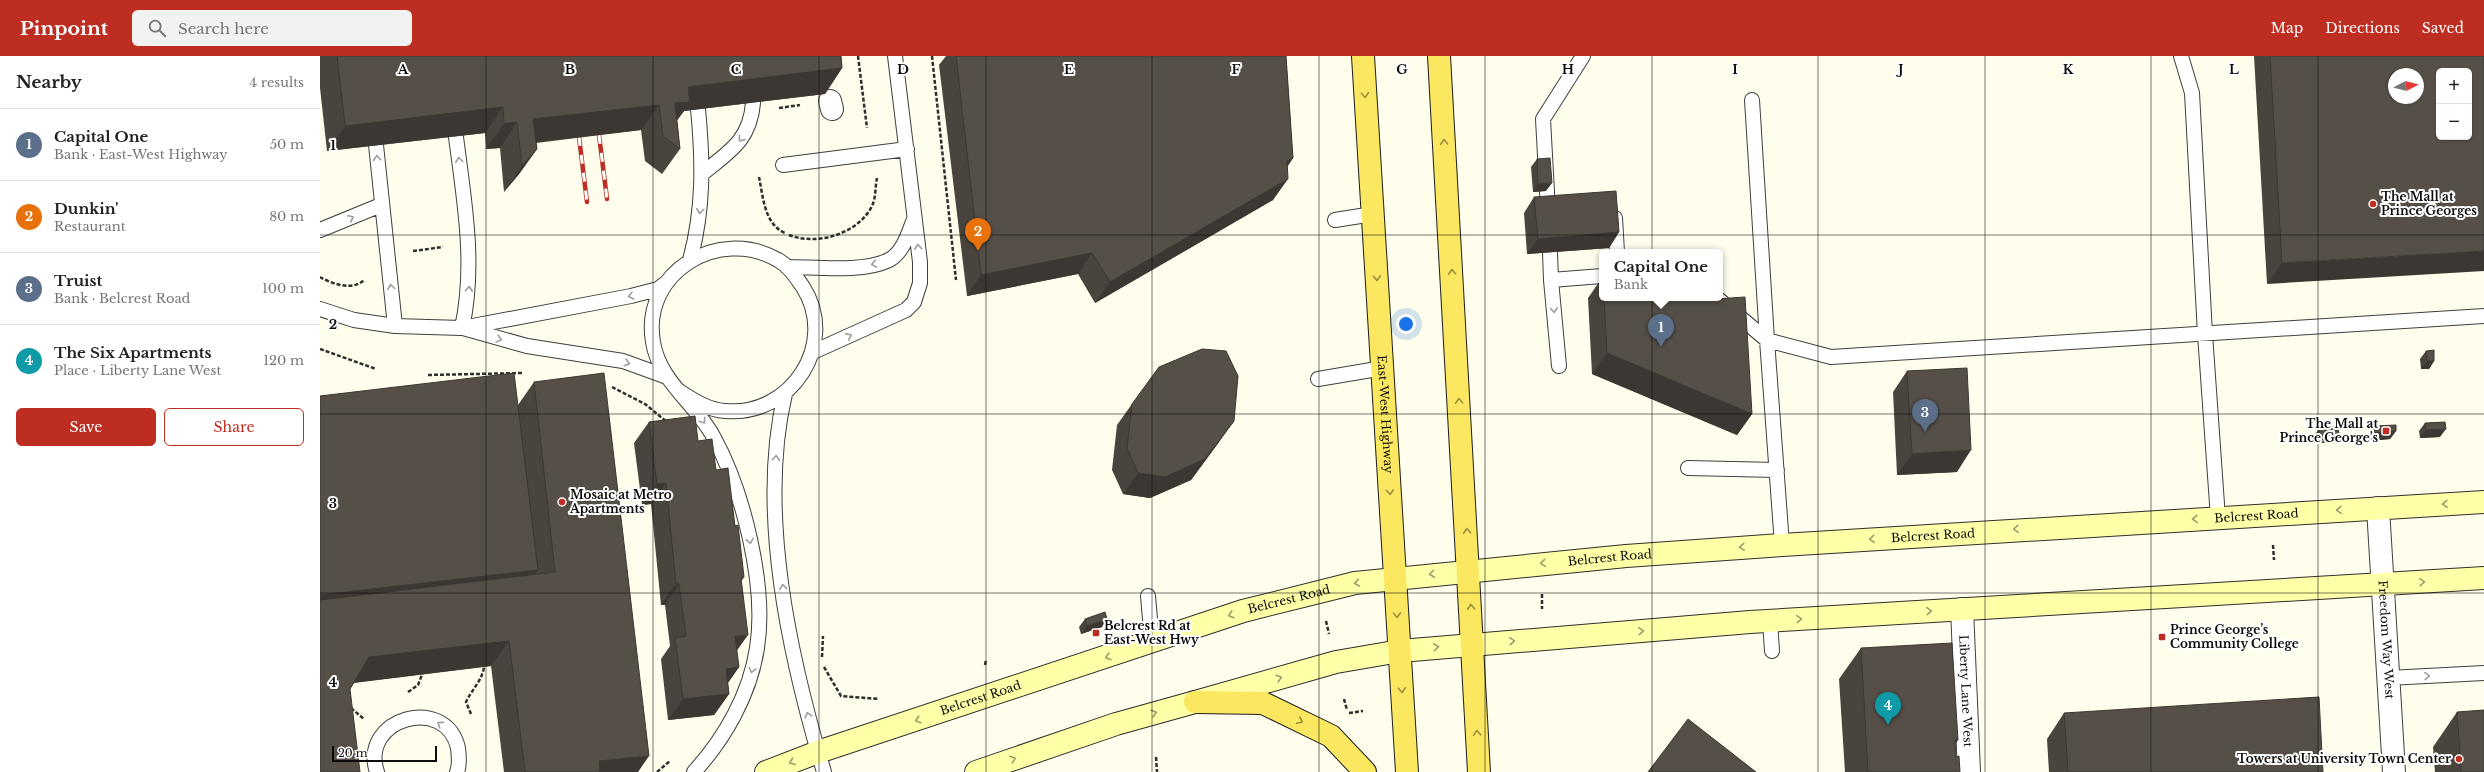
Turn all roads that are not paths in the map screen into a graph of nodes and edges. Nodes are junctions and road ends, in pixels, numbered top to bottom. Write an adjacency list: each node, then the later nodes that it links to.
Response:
1 (895, 56): 11 (lane)
2 (1363, 56): 17 (main road, East-West Highway, one-way to 17)
3 (1439, 56): 48 (main road, one-way to 3)
4 (1583, 56): 15 (lane)
5 (2181, 56): 33 (lane)
6 (1752, 100): 34 (lane)
7 (753, 103): 13 (lane, one-way to 13)
8 (698, 109): 13 (lane)
9 (456, 137): 32 (lane, one-way to 9)
10 (376, 145): 14 (lane, one-way to 10)
11 (907, 149): 12 (lane); 18 (lane)
12 (783, 165)
13 (703, 173): 23 (lane, one-way to 23)
14 (381, 205): 20 (lane, one-way to 14); 31 (lane, one-way to 14)
15 (1548, 210)
16 (1615, 210): 21 (lane)
17 (1373, 214): 19 (lane); 37 (main road, East-West Highway, one-way to 37)
18 (915, 216): 24 (lane, one-way to 24); 35 (lane, one-way to 18)
19 (1335, 220)
20 (320, 230)
21 (1617, 249)
22 (1550, 252): 26 (lane)
23 (690, 260): 24 (lane); 27 (lane)
24 (787, 267): 35 (lane)
25 (1599, 276): 26 (lane)
26 (1551, 280): 36 (lane, one-way to 36)
27 (667, 282): 32 (lane, one-way to 32); 38 (lane)
28 (1722, 301): 34 (lane)
29 (320, 309): 31 (lane)
30 (2484, 316): 33 (lane)
31 (395, 326): 32 (lane)
32 (462, 328): 38 (lane, one-way to 38)
33 (2205, 334): 34 (lane); 46 (lane)
34 (1767, 340): 43 (lane)
35 (813, 352): 41 (lane)
36 (1559, 366)
37 (1382, 368): 39 (lane); 50 (main road, East-West Highway, one-way to 50)
38 (667, 377): 40 (lane)
39 (1318, 379)
40 (679, 391): 41 (lane); 65 (lane, one-way to 65)
41 (785, 394): 62 (lane, one-way to 41)
42 (1688, 468): 43 (lane)
43 (1777, 470): 47 (lane)
44 (2484, 502): 45 (main road, Belcrest Road, one-way to 45)
45 (2378, 508): 46 (main road, Belcrest Road, one-way to 46); 51 (street, Freedom Way West)
46 (2218, 518): 47 (main road, Belcrest Road, one-way to 47)
47 (1782, 545): 48 (main road, Belcrest Road, one-way to 48)
48 (1469, 570): 50 (main road, Belcrest Road, one-way to 50); 56 (main road, one-way to 48)
49 (2484, 578): 51 (main road, one-way to 49)
50 (1395, 579): 55 (main road, Belcrest Road, one-way to 55); 57 (main road, East-West Highway, one-way to 57)
51 (2383, 584): 53 (main road); 60 (street, Freedom Way West)
52 (1148, 596): 55 (lane)
53 (1962, 609): 54 (main road, one-way to 53); 71 (street, Liberty Lane West)
54 (1770, 621): 56 (main road, one-way to 54); 58 (lane)
55 (1152, 642): 62 (main road, Belcrest Road, one-way to 62)
56 (1473, 644): 57 (main road, one-way to 56); 70 (main road, one-way to 56)
57 (1400, 651): 61 (main road, one-way to 57); 69 (main road, East-West Highway, one-way to 69)
58 (1772, 651)
59 (2484, 673): 60 (lane, one-way to 59)
60 (2388, 678): 72 (street, Freedom Way West)
61 (1195, 702): 67 (main road, one-way to 61); 68 (main road, one-way to 68)
62 (821, 762): 66 (main road, Belcrest Road, one-way to 66)
63 (377, 772): 64 (lane, one-way to 63)
64 (457, 772)
65 (694, 772)
66 (766, 772)
67 (976, 772)
68 (1365, 772)
69 (1407, 772)
70 (1480, 772)
71 (1969, 772)
72 (2394, 772)

